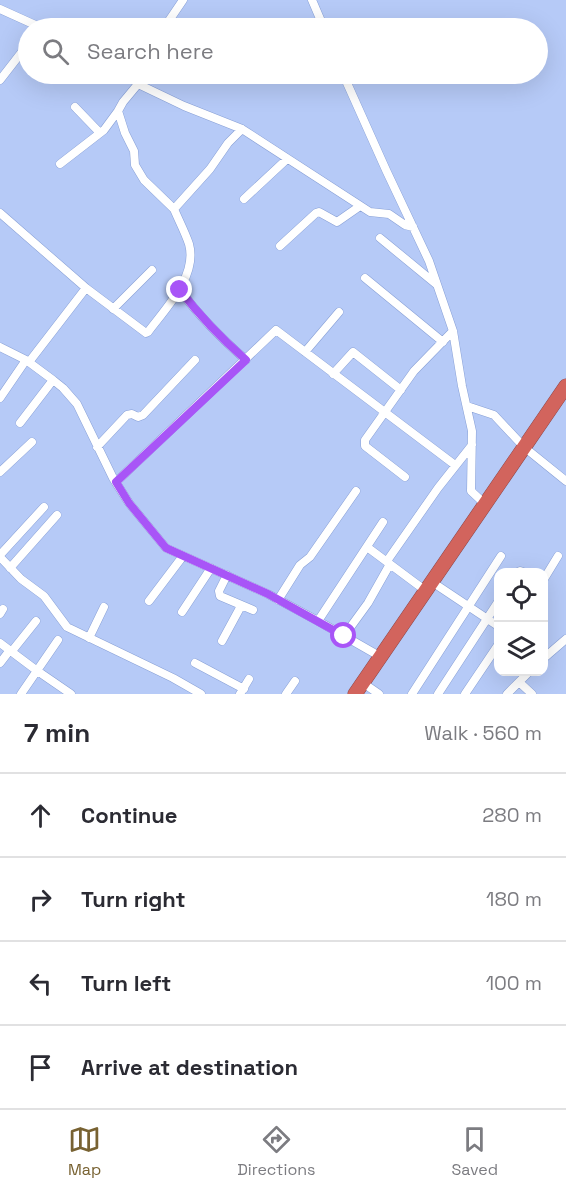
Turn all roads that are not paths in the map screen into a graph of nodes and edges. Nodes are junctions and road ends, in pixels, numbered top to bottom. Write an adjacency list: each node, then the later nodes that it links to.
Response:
1 (183, 0): 5 (street)
2 (312, 0): 6 (street)
3 (0, 9): 4 (street)
4 (19, 18)
5 (171, 18)
6 (320, 18)
7 (18, 57): 8 (street)
8 (0, 80)
9 (138, 84): 12 (street); 13 (street)
10 (348, 84): 21 (street)
11 (75, 107): 14 (street)
12 (118, 111): 14 (street); 19 (street)
13 (242, 129): 15 (street); 19 (street)
14 (100, 133): 16 (street)
15 (286, 159): 17 (street); 18 (street)
16 (60, 164)
17 (244, 199)
18 (360, 206): 21 (street); 23 (street)
19 (174, 209): 28 (street)
20 (0, 213): 27 (street)
21 (413, 228): 26 (street)
22 (380, 238): 26 (street)
23 (280, 246)
24 (153, 270): 29 (street)
25 (365, 278): 32 (street)
26 (437, 285): 31 (street)
27 (86, 288): 29 (street); 37 (street)
28 (180, 290): 29 (street); 36 (street)
29 (113, 309)
30 (339, 312): 34 (street)
31 (453, 332): 32 (street); 43 (street)
32 (442, 342): 41 (street)
33 (0, 347): 37 (street)
34 (305, 352): 36 (street); 38 (street)
35 (195, 360): 48 (street)
36 (246, 360): 54 (street)
37 (27, 361): 39 (street); 42 (street)
38 (333, 374): 41 (street); 44 (street)
39 (53, 380): 45 (street); 48 (street)
40 (566, 386): 49 (highway)
41 (401, 390): 44 (street)
42 (0, 398)
43 (467, 406): 47 (street); 49 (street)
44 (384, 414): 50 (street); 52 (street)
45 (20, 423)
46 (32, 442): 51 (street)
47 (472, 445): 50 (street); 56 (street)
48 (97, 447): 54 (street)
49 (524, 447): 53 (street); 56 (highway)
50 (455, 465): 65 (street)
51 (0, 472)
52 (405, 477)
53 (566, 481)
54 (116, 482): 62 (street)
55 (356, 491): 71 (street)
56 (485, 504): 70 (highway)
57 (44, 507): 61 (street)
58 (57, 515): 66 (street)
59 (383, 522): 60 (street)
60 (367, 547): 65 (street); 81 (street)
61 (0, 556): 66 (street)
62 (183, 556): 67 (street); 72 (street)
63 (501, 556): 74 (street)
64 (558, 556): 68 (street)
65 (388, 562): 70 (street); 83 (street)
66 (10, 568): 84 (street)
67 (212, 568): 69 (street); 78 (street)
68 (548, 571)
69 (227, 575): 71 (street); 73 (street)
70 (429, 586): 74 (street); 92 (highway)
71 (278, 600): 81 (street)
72 (149, 601)
73 (241, 606): 77 (street); 87 (street)
74 (469, 606): 79 (street); 107 (street)
75 (104, 607): 84 (street)
76 (494, 609): 79 (street)
77 (253, 610)
78 (182, 612)
79 (488, 619): 82 (street); 108 (street)
80 (36, 621): 89 (street)
81 (318, 621): 83 (street)
82 (494, 623)
83 (344, 636): 92 (street)
84 (89, 638): 104 (street)
85 (566, 639): 91 (street)
86 (58, 640): 95 (street)
87 (222, 641)
88 (0, 643): 89 (street)
89 (11, 650): 93 (street); 95 (street)
90 (494, 651): 109 (street)
91 (548, 655)
92 (381, 657): 100 (highway)
93 (0, 663)
94 (195, 663): 101 (street)
95 (36, 670): 102 (street); 103 (street)
96 (525, 676): 99 (street)
97 (249, 679): 101 (street)
98 (295, 681): 105 (street)
99 (519, 682): 110 (street); 111 (street)
100 (359, 689): 106 (street)
101 (242, 691)
102 (66, 693)
103 (21, 694)
104 (201, 694)
105 (286, 694)
106 (379, 694)
107 (412, 694)
108 (438, 694)
109 (465, 694)
110 (507, 694)
111 (532, 694)

